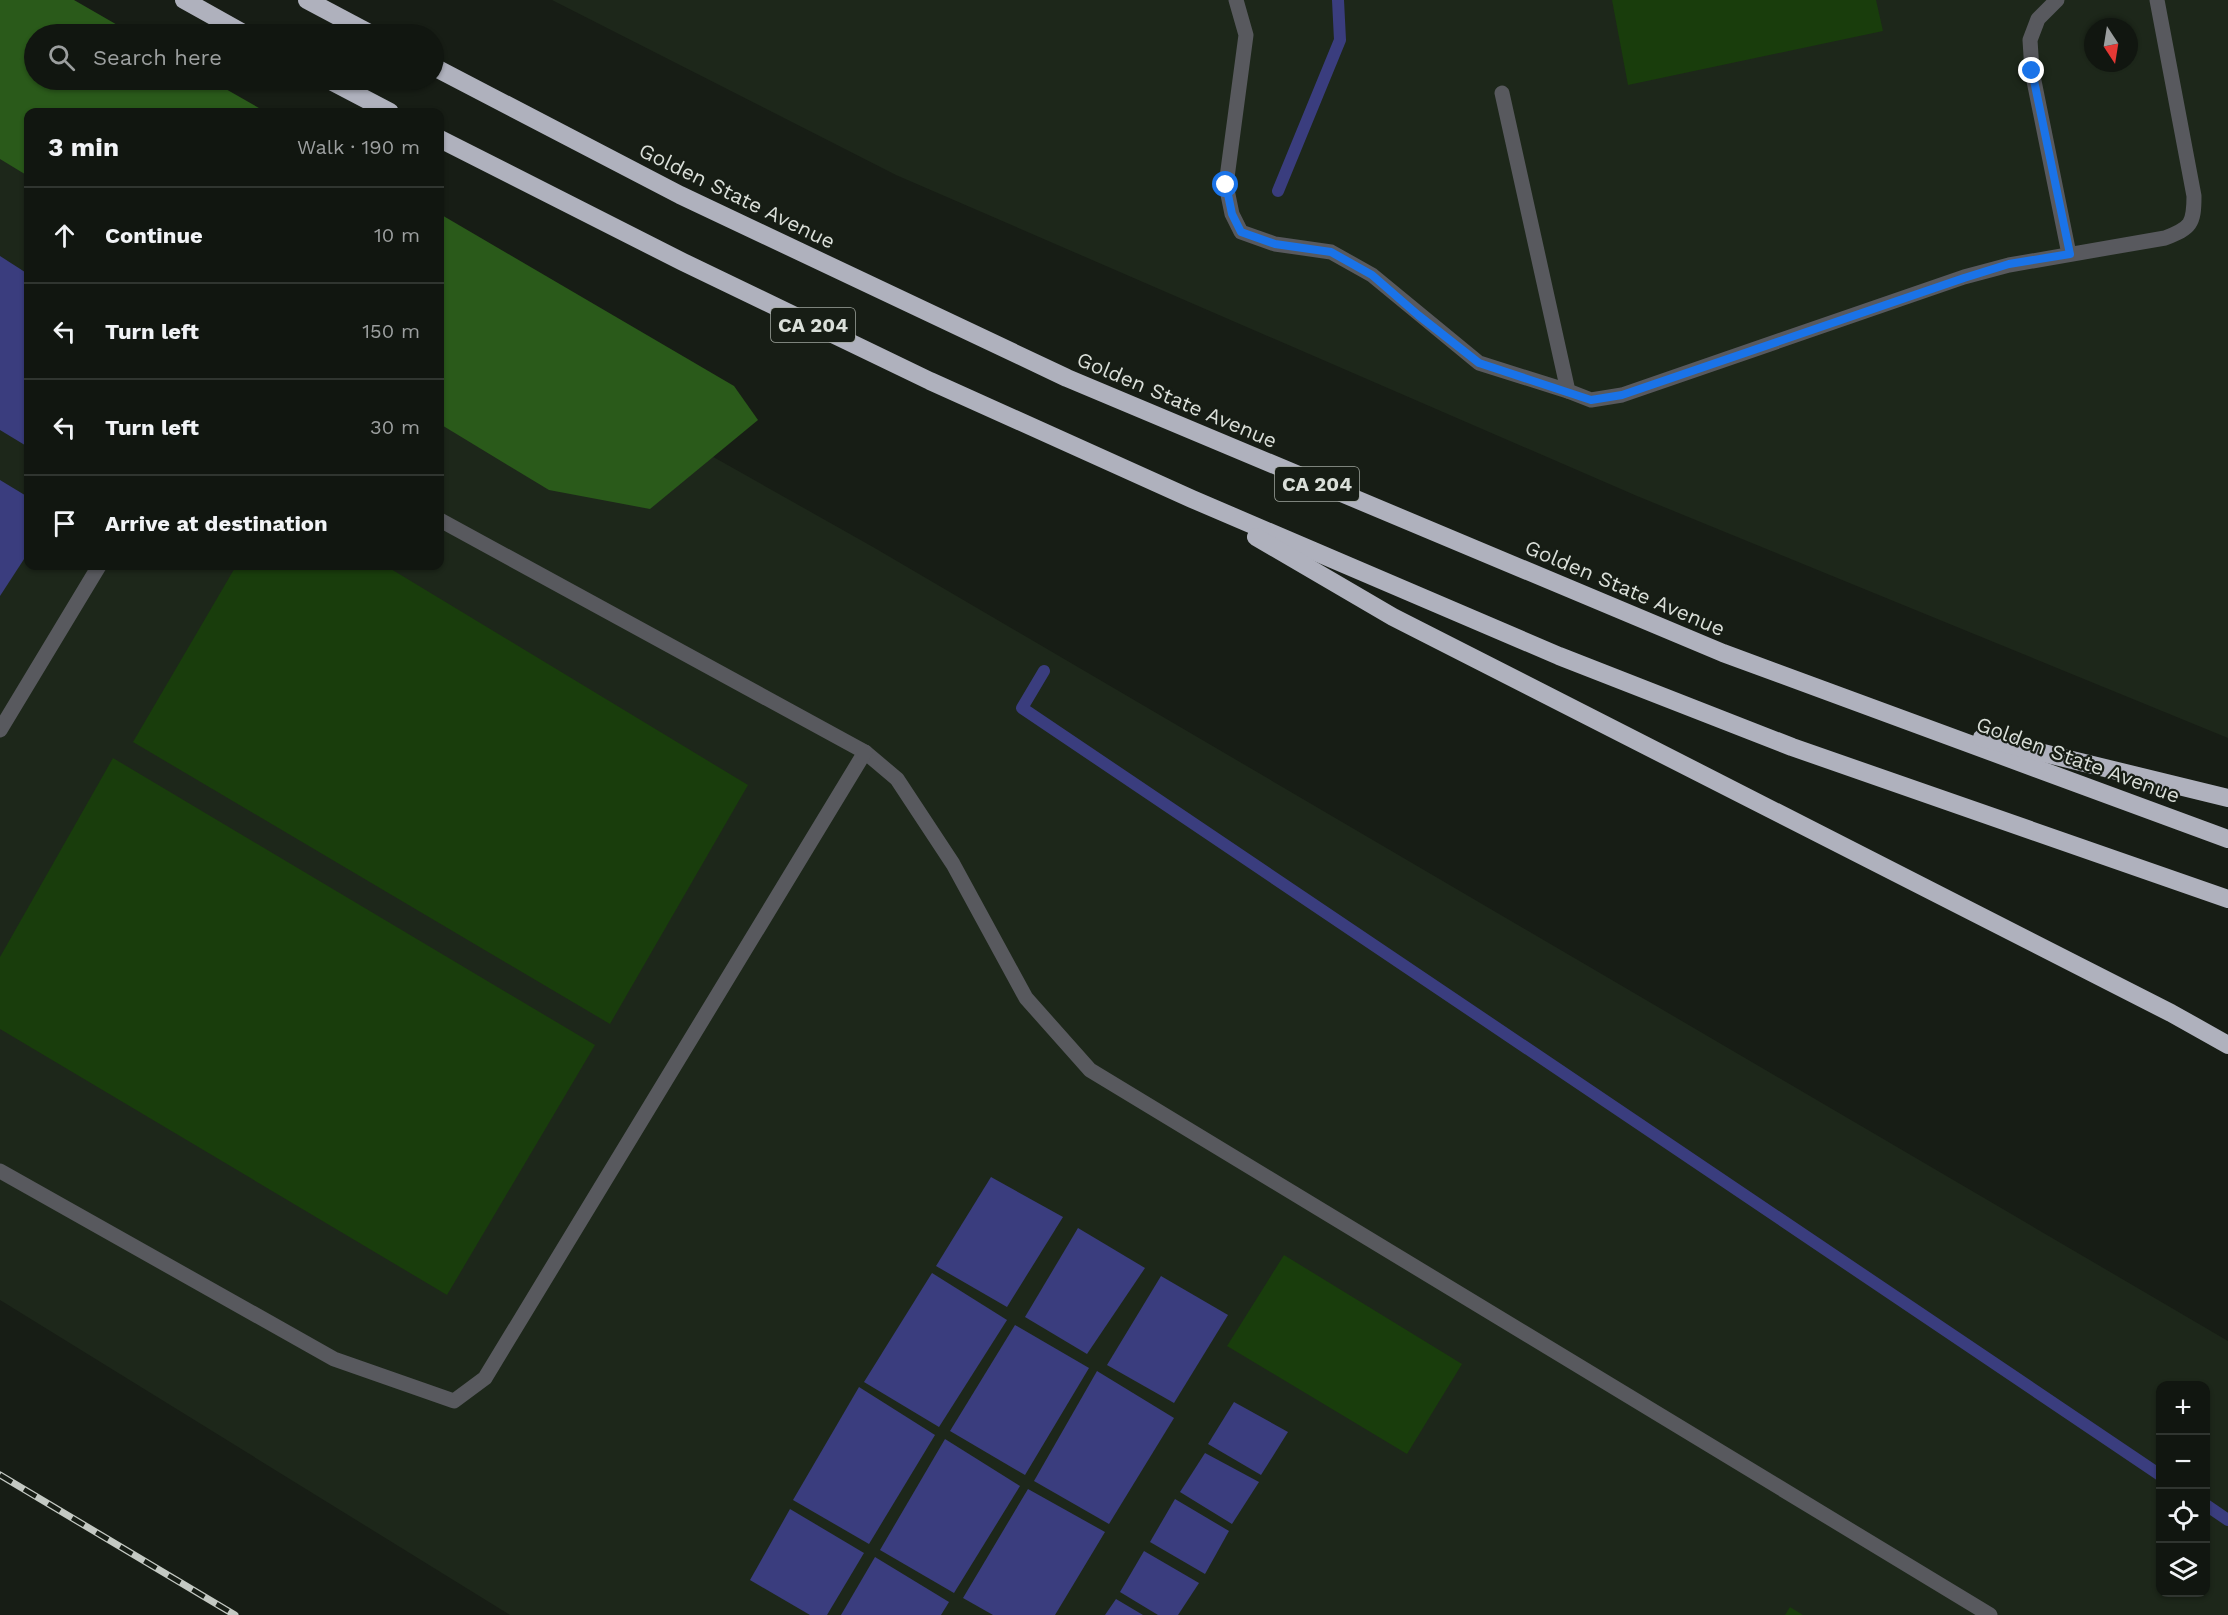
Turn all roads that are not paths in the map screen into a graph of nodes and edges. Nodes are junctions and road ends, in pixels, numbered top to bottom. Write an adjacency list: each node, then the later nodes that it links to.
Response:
1 (184, 0): 6 (highway)
2 (308, 0): 7 (highway)
3 (1236, 0): 14 (lane)
4 (2057, 0): 13 (lane)
5 (2157, 0): 13 (lane)
6 (227, 24)
7 (352, 24)
8 (444, 72): 18 (highway, Golden State Avenue / CA 204)
9 (348, 90): 11 (highway)
10 (1502, 93): 14 (lane)
11 (382, 108)
12 (444, 141): 15 (highway, CA 204)
13 (2070, 254): 14 (lane)
14 (1568, 391)
15 (1192, 499): 23 (highway, CA 204); 24 (highway)
16 (444, 522): 20 (lane)
17 (97, 570): 19 (lane)
18 (1896, 717): 21 (highway); 22 (highway, Golden State Avenue / CA 204)
19 (0, 730)
20 (865, 752): 25 (lane); 26 (lane)
21 (2228, 798)
22 (2228, 839)
23 (2228, 899)
24 (2228, 1046)
25 (0, 1171)
26 (1990, 1615)

